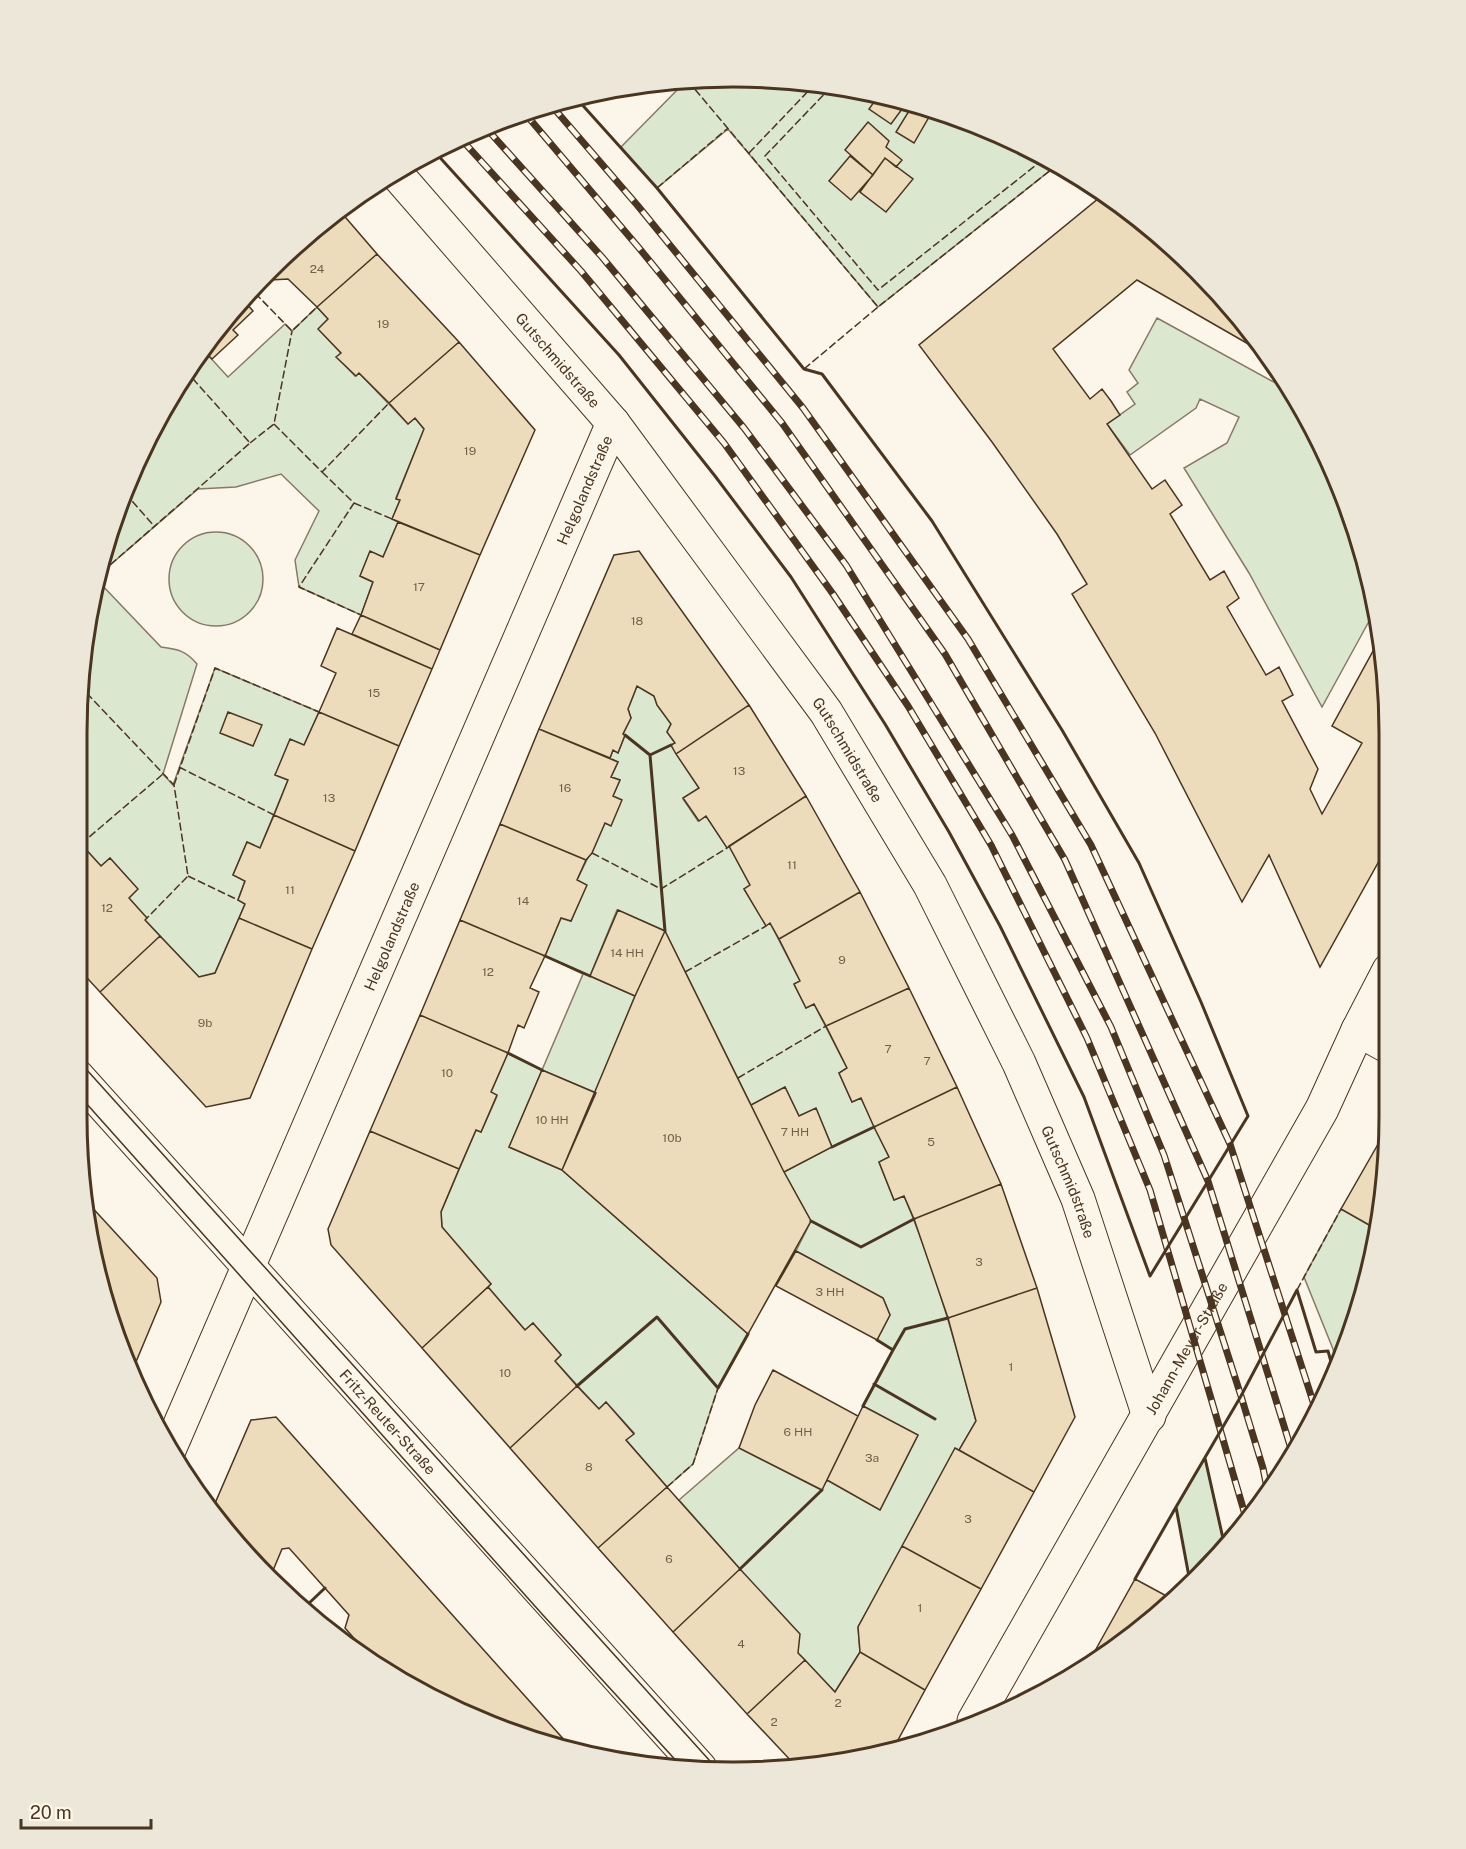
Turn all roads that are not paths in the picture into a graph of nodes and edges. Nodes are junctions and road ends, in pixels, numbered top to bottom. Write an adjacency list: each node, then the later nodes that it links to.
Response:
1 (401, 180): 2 (street, Gutschmidstraße)
2 (613, 423): 7 (street, Helgolandstraße); 8 (street, Gutschmidstraße)
3 (1379, 989): 4 (street, Johann-Meyer-Straße)
4 (1358, 1030): 5 (street); 8 (street, Johann-Meyer-Straße)
5 (1379, 1042)
6 (87, 1087): 7 (street, Fritz-Reuter-Straße)
7 (248, 1266): 9 (street, Helgolandstraße); 11 (street, Fritz-Reuter-Straße)
8 (1149, 1416): 10 (street, Johann-Meyer-Straße)
9 (174, 1439)
10 (978, 1714)
11 (694, 1761)

